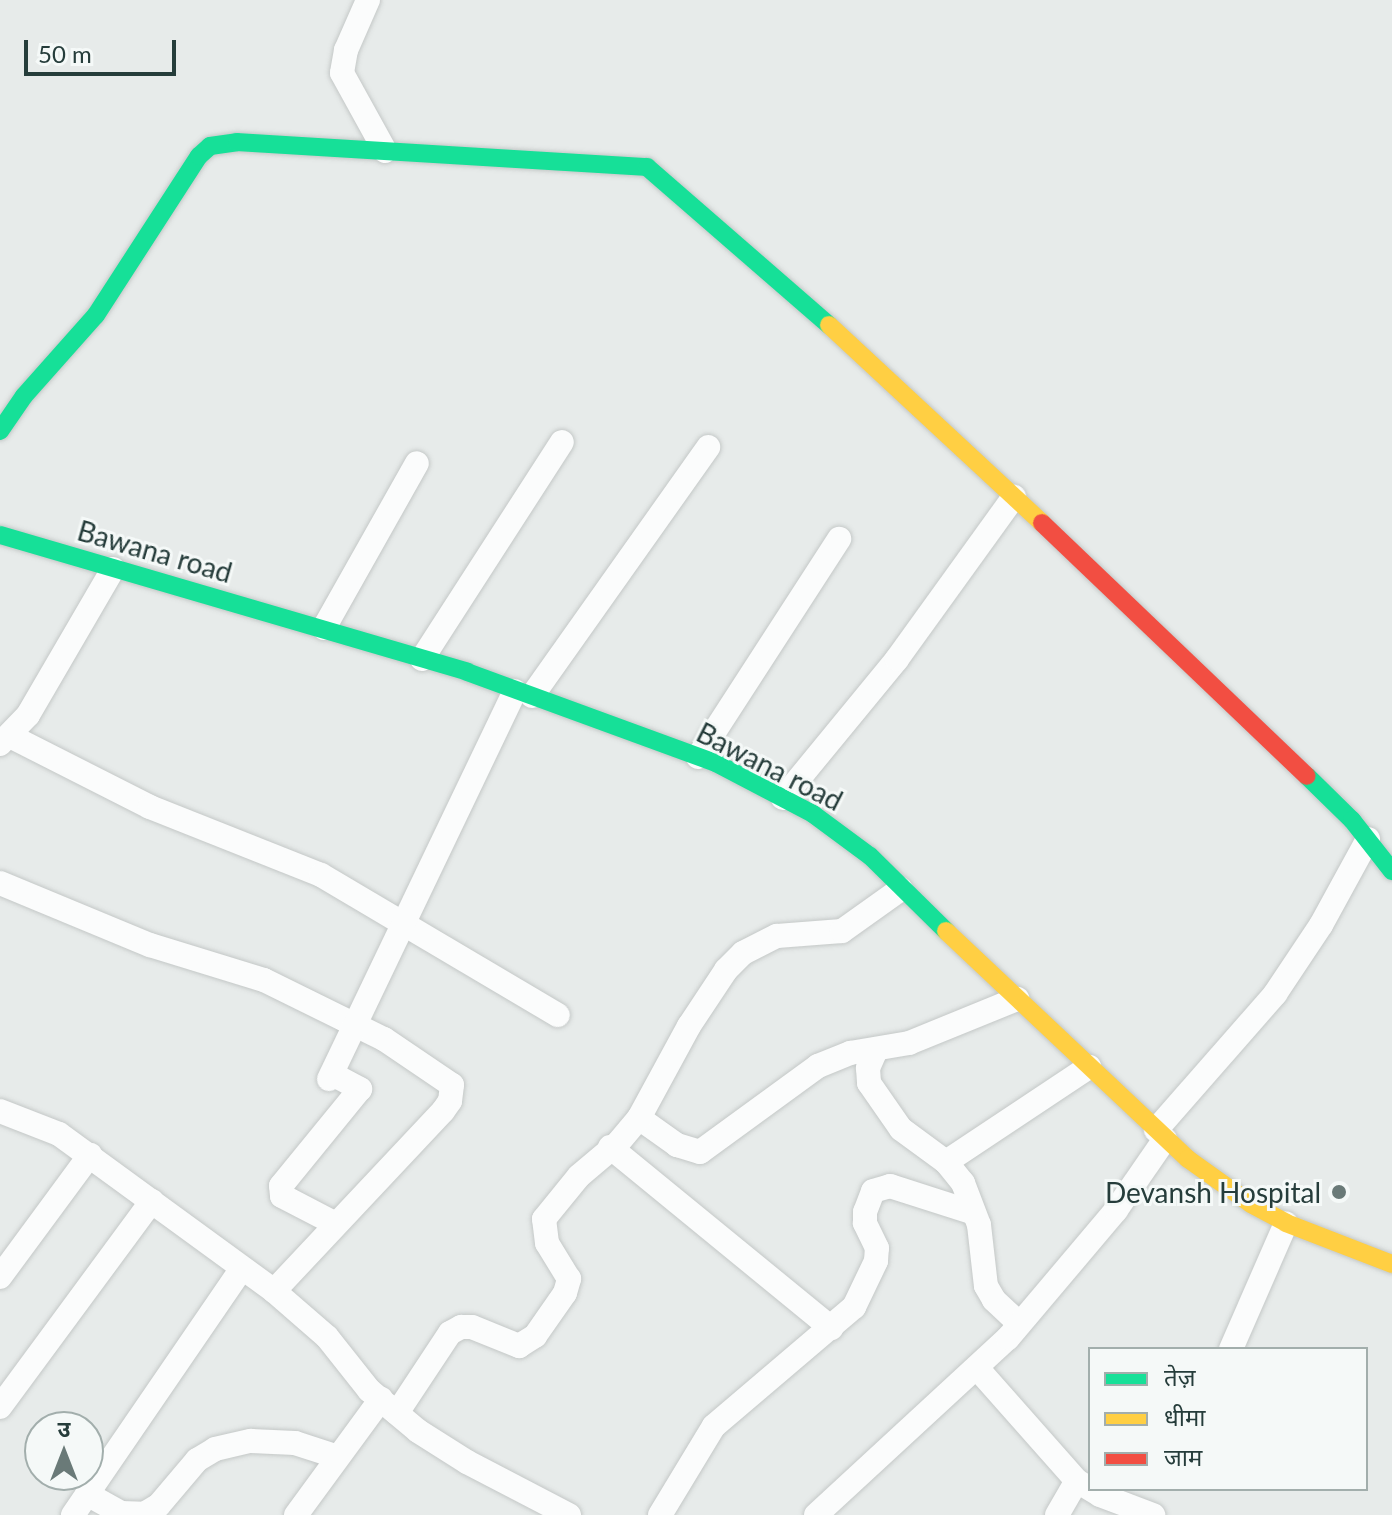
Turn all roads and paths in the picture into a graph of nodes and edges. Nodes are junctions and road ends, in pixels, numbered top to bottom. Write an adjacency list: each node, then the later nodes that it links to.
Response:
1 (368, 0): 2 (street)
2 (385, 151): 3 (street); 7 (street)
3 (0, 431)
4 (562, 442): 12 (street)
5 (708, 447): 13 (street)
6 (417, 463): 11 (street)
7 (1014, 497): 16 (street); 17 (street)
8 (0, 535): 10 (street, Bawana road)
9 (839, 539): 15 (street)
10 (113, 569): 11 (street, Bawana road); 14 (street)
11 (324, 628): 12 (street, Bawana road)
12 (422, 659): 13 (street, Bawana road)
13 (524, 693): 15 (street, Bawana road); 21 (street)
14 (5, 740): 21 (street)
15 (698, 757): 16 (street, Bawana road)
16 (783, 798): 20 (street, Bawana road)
17 (1368, 839): 18 (street); 29 (street)
18 (1392, 871)
19 (0, 883): 24 (street)
20 (901, 889): 22 (street, Bawana road); 28 (street)
21 (402, 922): 23 (street); 24 (street)
22 (1017, 999): 25 (street); 26 (street, Bawana road)
23 (558, 1015)
24 (355, 1024): 36 (street); 36 (street)
25 (876, 1050): 28 (street); 32 (street)
26 (1089, 1067): 29 (street, Bawana road); 32 (street)
27 (3, 1118): 31 (street)
28 (639, 1118): 30 (street)
29 (1160, 1134): 35 (street, Bawana road); 41 (street)
30 (610, 1147): 42 (street); 45 (street)
31 (90, 1155): 33 (street); 39 (street)
32 (946, 1162): 34 (street)
33 (152, 1201): 38 (street); 46 (street)
34 (974, 1213): 41 (street); 42 (street)
35 (1286, 1223): 37 (street, Bawana road); 43 (street)
36 (336, 1224): 40 (street)
37 (1392, 1264)
38 (242, 1268): 40 (street); 51 (street)
39 (0, 1277)
40 (274, 1291): 45 (street)
41 (1020, 1324): 44 (street)
42 (831, 1328): 55 (street)
43 (1232, 1347)
44 (977, 1368): 48 (street); 56 (street)
45 (389, 1406): 47 (street); 54 (street)
46 (0, 1407)
47 (338, 1457): 51 (street); 53 (street)
48 (1077, 1481): 49 (street); 57 (street)
49 (1088, 1488)
50 (1093, 1491): 58 (street)
51 (87, 1494): 52 (street)
52 (73, 1515)
53 (296, 1515)
54 (569, 1515)
55 (660, 1515)
56 (816, 1515)
57 (1057, 1515)
58 (1153, 1515)

